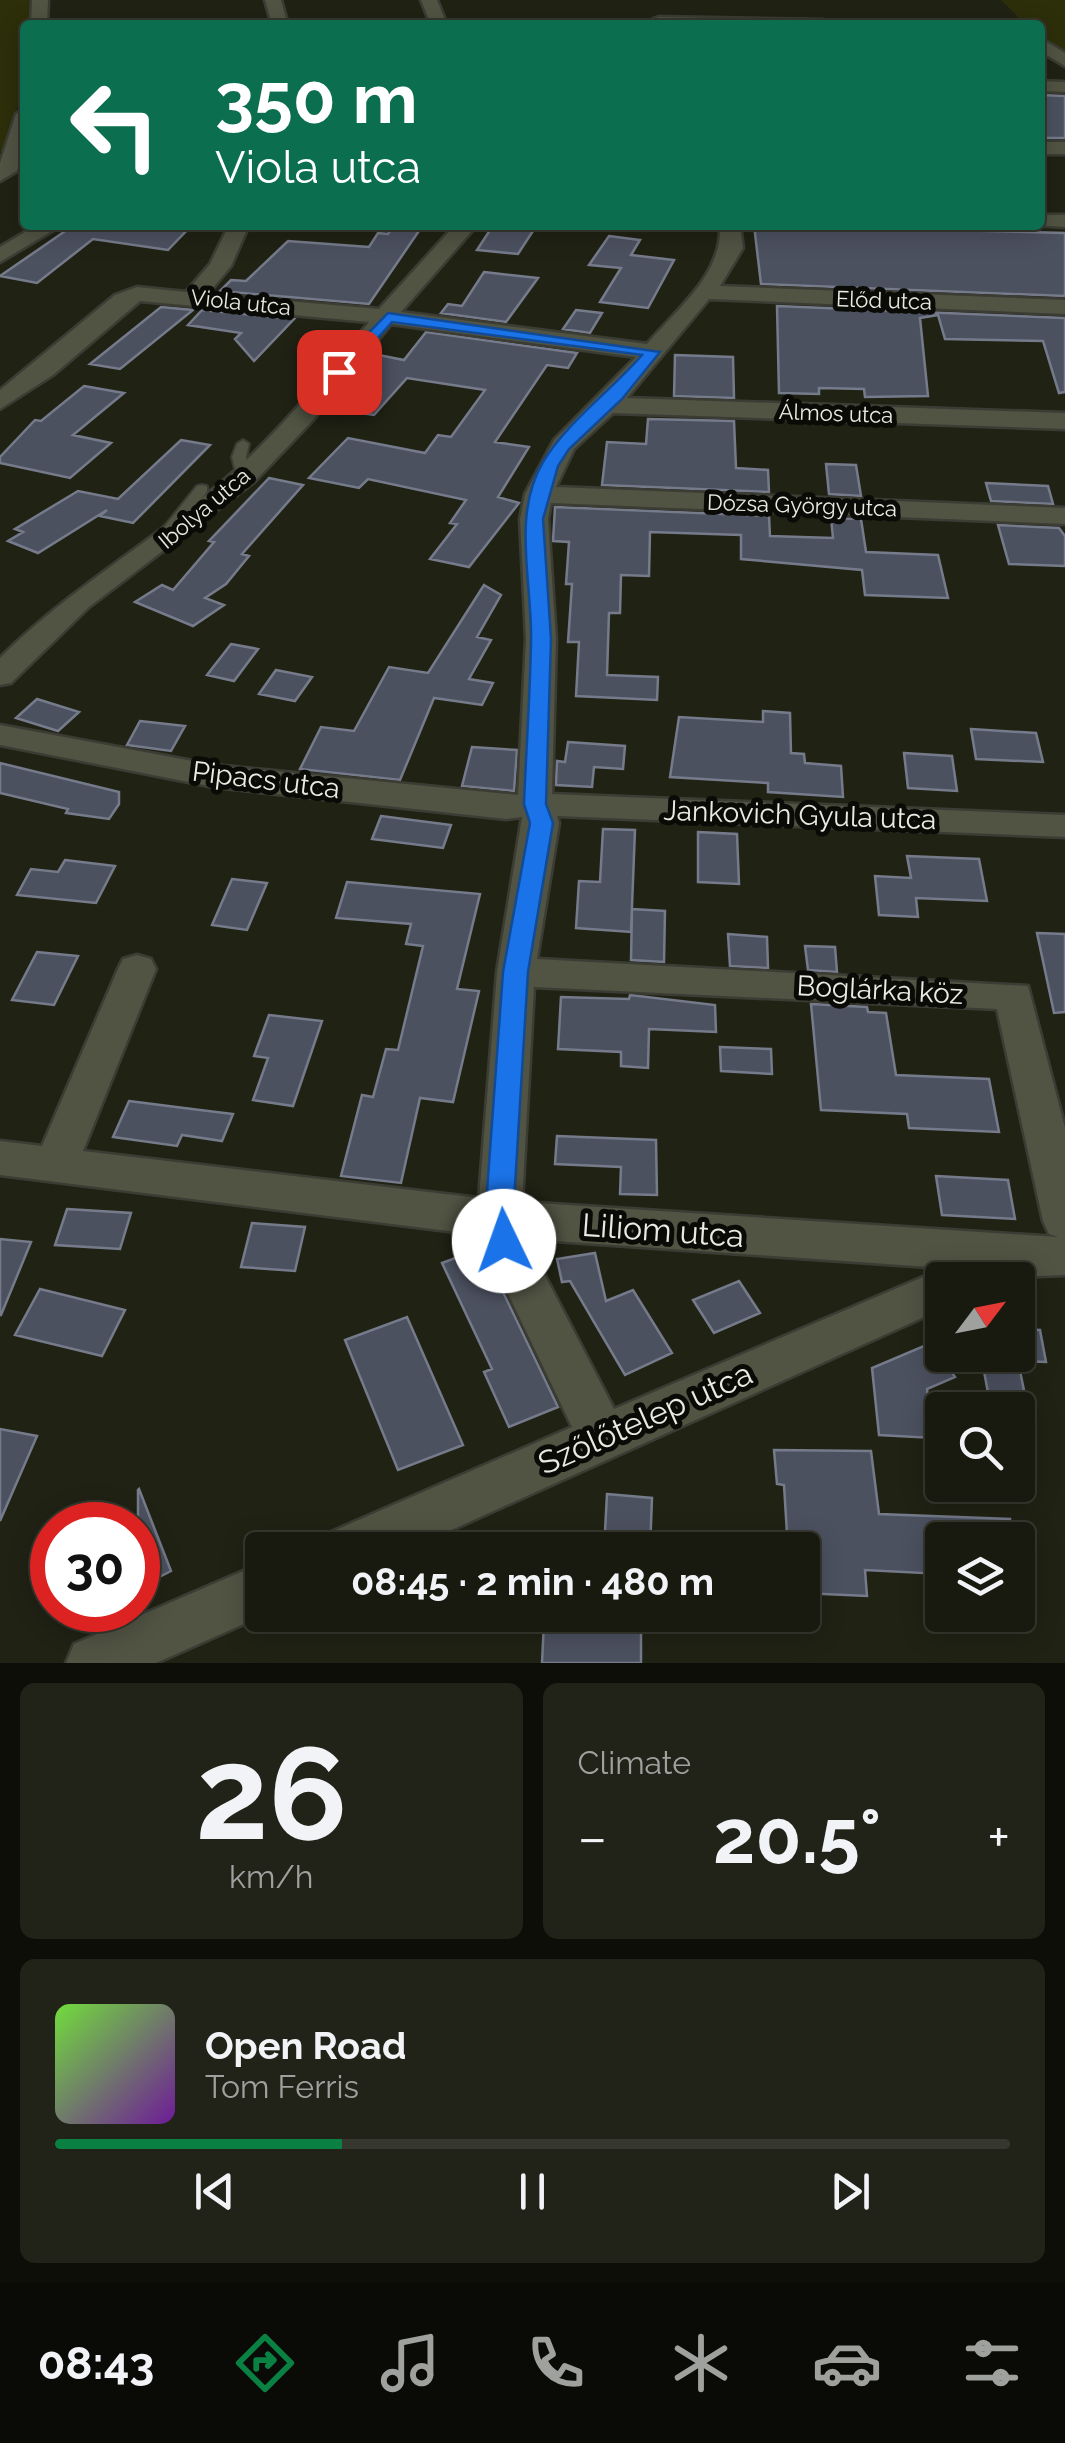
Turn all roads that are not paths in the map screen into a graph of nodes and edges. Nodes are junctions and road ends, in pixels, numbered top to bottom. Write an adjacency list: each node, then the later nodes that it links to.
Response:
1 (649, 7): 2 (street)
2 (657, 20)
3 (20, 135): 4 (street)
4 (11, 173)
5 (44, 230): 9 (street)
6 (237, 230): 11 (street)
7 (463, 230): 13 (street, Ibolya utca)
8 (730, 230): 10 (street)
9 (0, 256)
10 (703, 292): 12 (street, Előd utca); 14 (street)
11 (194, 297): 13 (street, Viola utca); 15 (street, Viola utca)
12 (1065, 307)
13 (388, 317): 14 (street, Viola utca); 19 (street, Ibolya utca)
14 (652, 352): 16 (street)
15 (0, 402)
16 (608, 405): 17 (street, Álmos utca); 21 (street)
17 (1065, 421)
18 (242, 444): 19 (lane)
19 (244, 477): 23 (street, Ibolya utca)
20 (202, 489): 23 (lane)
21 (539, 494): 22 (street, Dózsa György utca); 26 (street)
22 (1065, 516)
23 (157, 548): 24 (street, Ibolya utca)
24 (0, 676)
25 (0, 735): 26 (street, Pipacs utca)
26 (535, 804): 27 (street, Jankovich Gyula utca); 29 (street)
27 (1065, 826)
28 (136, 969): 31 (street)
29 (516, 972): 32 (street); 33 (street, Boglárka köz)
30 (0, 1158): 31 (street, Liliom utca)
31 (56, 1164): 32 (street, Liliom utca)
32 (499, 1219): 34 (street, Liliom utca); 36 (street)
33 (1065, 1221)
34 (1047, 1256)
35 (925, 1295): 36 (street, Szőlőtelep utca)
36 (602, 1436): 37 (street, Szőlőtelep utca)
37 (389, 1532)
38 (245, 1596): 39 (street)
39 (94, 1663)

